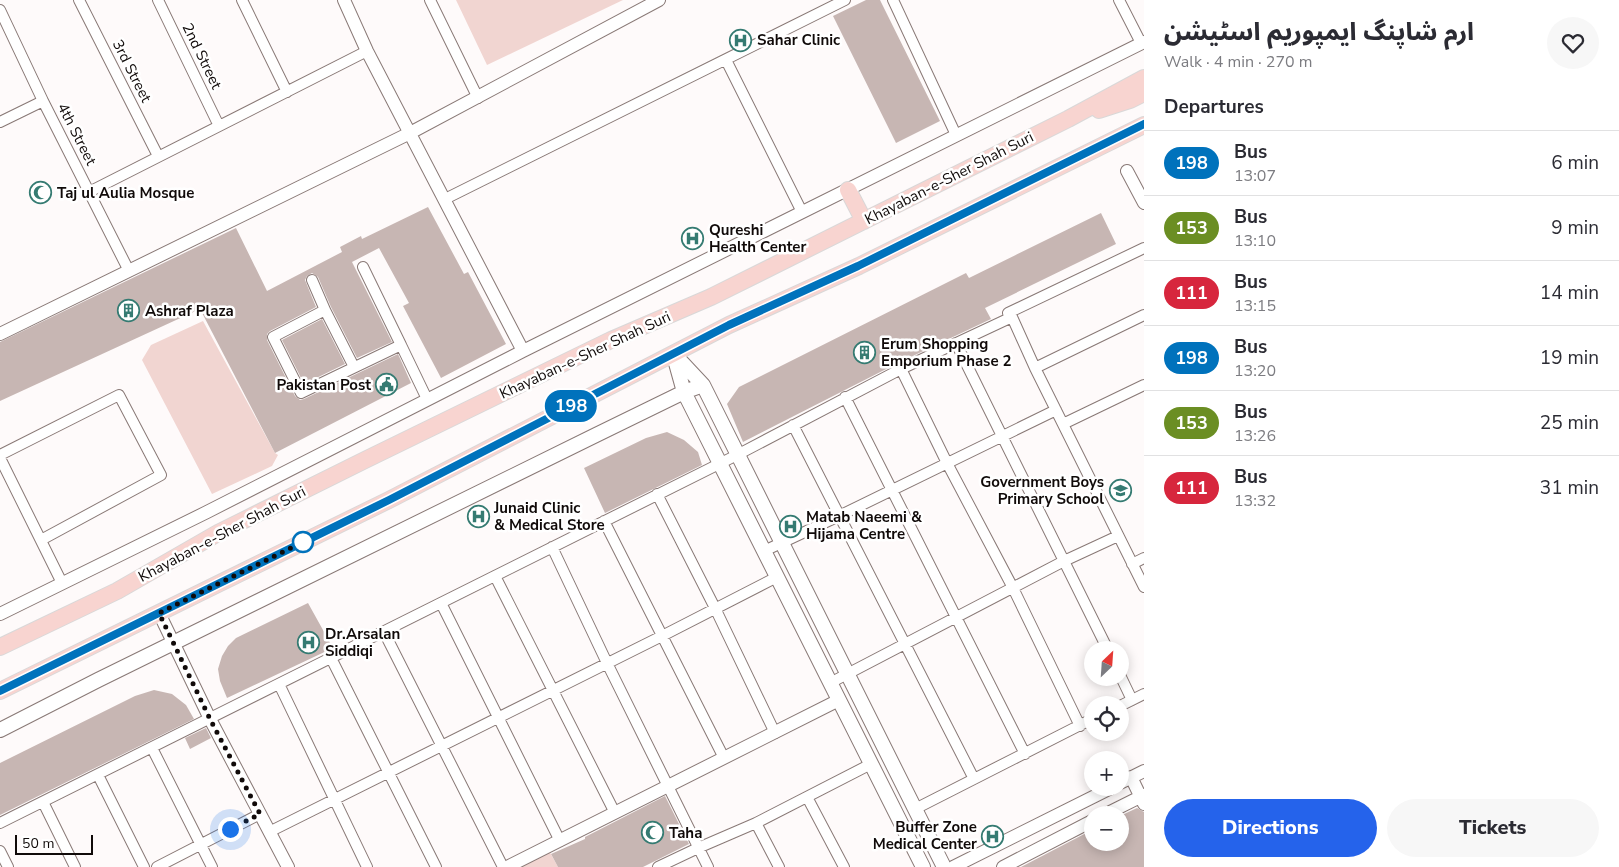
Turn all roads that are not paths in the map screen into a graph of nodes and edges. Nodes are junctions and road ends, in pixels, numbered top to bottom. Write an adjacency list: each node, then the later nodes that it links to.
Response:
1 (79, 0): 25 (street, 3rd Street)
2 (158, 0): 22 (street, 2nd Street)
3 (242, 0): 15 (street)
4 (344, 0): 12 (street)
5 (430, 0): 17 (street)
6 (659, 0): 17 (street)
7 (845, 0): 13 (street)
8 (893, 0): 24 (street)
9 (1119, 0): 11 (street)
10 (0, 10): 18 (street, 4th Street)
11 (1142, 42): 24 (street)
12 (367, 51): 15 (street); 23 (street)
13 (726, 60): 29 (street); 31 (street)
14 (1144, 78): 19 (main road, Khayaban-e-Sher Shah Suri)
15 (287, 92): 22 (street)
16 (1137, 96): 19 (main road)
17 (478, 98): 23 (street)
18 (43, 100): 20 (street); 28 (street, 4th Street)
19 (1068, 119): 32 (main road, Khayaban-e-Sher Shah Suri)
20 (0, 122)
21 (1144, 124): 44 (main road)
22 (219, 126): 25 (street)
23 (410, 133): 29 (street); 35 (street)
24 (956, 135): 27 (street)
25 (158, 156): 28 (street)
26 (1127, 171): 30 (street)
27 (848, 190): 31 (street); 32 (main road)
28 (89, 192): 35 (street, 4th Street)
29 (445, 199): 43 (street)
30 (1144, 203)
31 (802, 212): 43 (street)
32 (864, 221): 88 (main road, Khayaban-e-Sher Shah Suri)
33 (1144, 248): 39 (street)
34 (363, 267): 42 (street)
35 (129, 271): 40 (street)
36 (312, 280): 37 (street)
37 (325, 310): 45 (street); 45 (street)
38 (1144, 315): 46 (street)
39 (1012, 317): 41 (street); 46 (street)
40 (0, 334)
41 (956, 343): 47 (street); 56 (street)
42 (401, 345): 45 (street); 52 (street)
43 (523, 351): 52 (street)
44 (674, 354): 49 (main road); 50 (main road); 80 (main road)
45 (354, 367)
46 (1035, 368): 53 (street)
47 (901, 369): 51 (street); 60 (street)
48 (1144, 385): 54 (street)
49 (703, 386): 50 (main road); 57 (main road)
50 (684, 392): 59 (main road); 86 (main road)
51 (845, 397): 55 (street); 61 (street)
52 (427, 399): 75 (street)
53 (1056, 410): 54 (street); 56 (street)
54 (1063, 424): 65 (street)
55 (793, 425): 57 (street); 63 (street)
56 (1002, 436): 60 (street); 71 (street)
57 (737, 455): 59 (street); 67 (main road)
58 (0, 457): 66 (street); 66 (street)
59 (720, 463): 62 (street); 69 (main road)
60 (947, 463): 61 (street); 77 (street)
61 (892, 489): 63 (street); 82 (street)
62 (658, 494): 64 (street); 79 (street)
63 (839, 516): 67 (street); 87 (street)
64 (604, 521): 68 (street); 84 (street)
65 (1118, 536): 71 (street); 72 (street)
66 (41, 540): 75 (street)
67 (781, 542): 69 (street); 91 (main road)
68 (552, 547): 73 (street); 90 (street)
69 (764, 551): 74 (main road)
70 (1144, 558): 72 (street)
71 (1064, 561): 77 (street); 85 (street)
72 (1132, 564): 76 (street)
73 (495, 576): 78 (street); 95 (street)
74 (777, 577): 79 (street); 92 (main road)
75 (62, 583): 81 (street)
76 (1144, 587)
77 (1013, 588): 82 (street); 104 (street)
78 (441, 603): 83 (street); 101 (street)
79 (715, 608): 84 (street); 106 (street)
80 (159, 613): 86 (street); 96 (main road)
81 (0, 614)
82 (957, 617): 87 (street); 109 (street)
83 (384, 632): 89 (street); 107 (street)
84 (662, 636): 90 (street); 110 (street)
85 (1104, 641)
86 (173, 643): 102 (street); 105 (main road)
87 (906, 643): 91 (street); 116 (street)
88 (0, 647)
89 (330, 658): 93 (street); 113 (street)
90 (607, 663): 95 (street); 118 (street)
91 (848, 675): 92 (street); 125 (main road)
92 (830, 683): 98 (main road)
93 (279, 684): 102 (street); 122 (street)
94 (1125, 686): 99 (street)
95 (553, 690): 101 (street); 126 (street)
96 (0, 691)
97 (1144, 694): 99 (street)
98 (839, 700): 106 (street); 111 (main road)
99 (1132, 700): 100 (street)
100 (1129, 702)
101 (498, 717): 107 (street); 132 (street)
102 (210, 719): 108 (street); 127 (street)
103 (1084, 724): 104 (street)
104 (1080, 726): 109 (street)
105 (0, 730)
106 (775, 733): 110 (street)
107 (441, 745): 113 (street); 144 (street)
108 (152, 748): 114 (street); 133 (street)
109 (1025, 754): 116 (street)
110 (724, 758): 118 (street)
111 (871, 764): 120 (street); 150 (main road)
112 (1144, 771): 115 (street)
113 (388, 772): 122 (street); 143 (street)
114 (98, 774): 123 (street); 138 (street)
115 (1129, 778)
116 (974, 779): 125 (street)
117 (1129, 784): 121 (street)
118 (669, 786): 126 (street); 134 (street)
119 (1095, 796): 151 (street)
120 (807, 797): 129 (street); 149 (street)
121 (1143, 798): 124 (street)
122 (335, 799): 131 (street); 142 (street)
123 (43, 802): 128 (street); 137 (street)
124 (1125, 806)
125 (915, 809): 151 (main road)
126 (615, 813): 132 (street)
127 (260, 814): 131 (street); 133 (street)
128 (0, 823)
129 (756, 823): 134 (street); 148 (street)
130 (1084, 825): 152 (street)
131 (269, 832): 141 (street)
132 (560, 841): 145 (street)
133 (201, 844): 139 (street); 140 (street)
134 (698, 848): 146 (street); 147 (street)
135 (0, 851): 136 (street)
136 (8, 867)
137 (75, 867)
138 (144, 867)
139 (157, 867)
140 (212, 867)
141 (288, 867)
142 (367, 867)
143 (436, 867)
144 (503, 867)
145 (507, 867)
146 (658, 867)
147 (708, 867)
148 (779, 867)
149 (844, 867)
150 (923, 867)
151 (952, 867)
152 (1003, 867)

